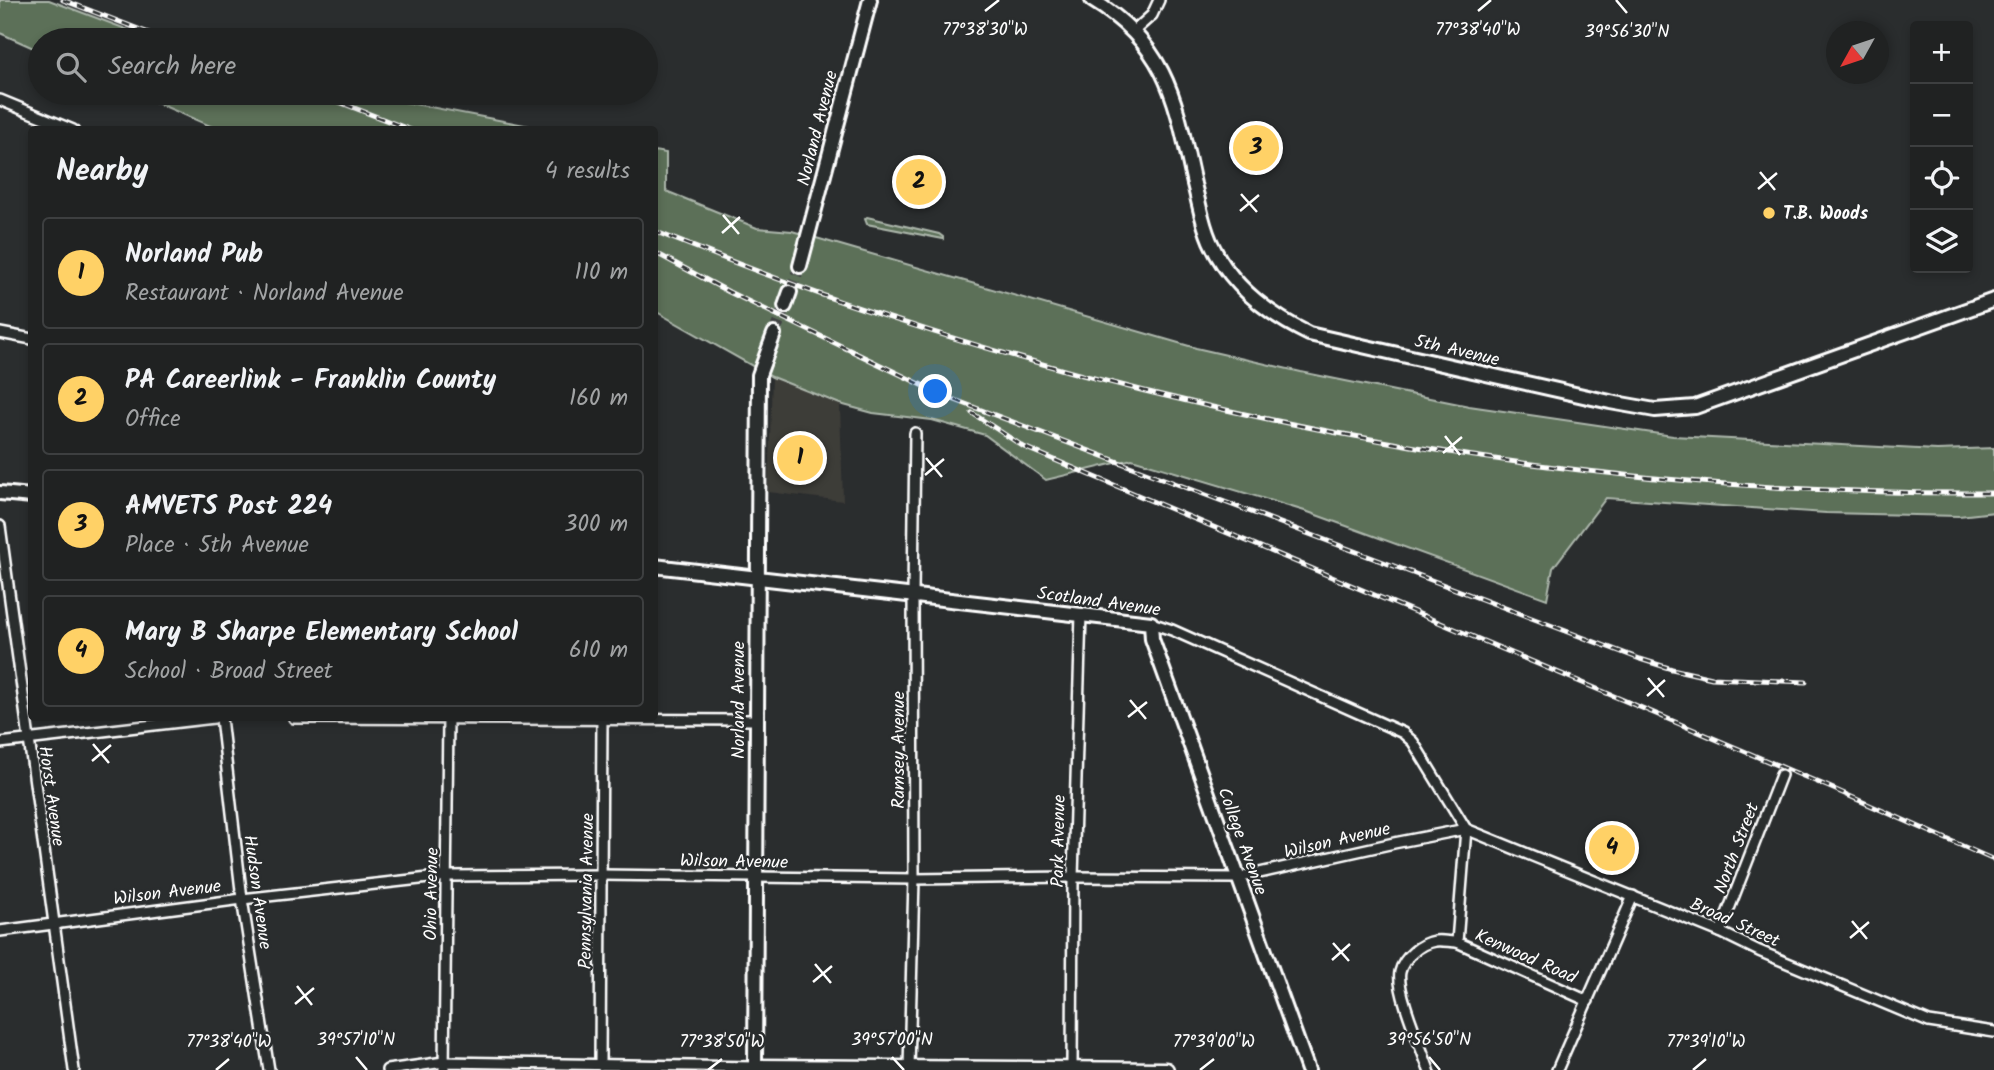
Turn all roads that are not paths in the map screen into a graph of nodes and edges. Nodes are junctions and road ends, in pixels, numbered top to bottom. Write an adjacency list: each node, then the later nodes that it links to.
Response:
1 (870, 0): 7 (street, Norland Avenue)
2 (1092, 0): 4 (street, 5th Avenue)
3 (1159, 0): 4 (street)
4 (1133, 32): 9 (street, 5th Avenue)
5 (0, 100): 6 (street)
6 (53, 126)
7 (800, 266)
8 (790, 292): 10 (street)
9 (1994, 300)
10 (785, 306)
11 (0, 333): 13 (street)
12 (774, 334): 19 (street, Norland Avenue)
13 (28, 338)
14 (915, 433): 20 (street, Ramsey Avenue)
15 (0, 493): 16 (street)
16 (28, 496)
17 (0, 526): 29 (street, Horst Avenue)
18 (658, 566): 19 (street, Scotland Avenue)
19 (757, 578): 20 (street, Scotland Avenue); 24 (street, Norland Avenue)
20 (913, 595): 21 (street, Scotland Avenue); 38 (street, Ramsey Avenue)
21 (1081, 614): 22 (street, Scotland Avenue); 35 (street, Park Avenue)
22 (1151, 623): 32 (street, Scotland Avenue); 37 (street, College Avenue)
23 (658, 719): 24 (street)
24 (757, 720): 36 (street, Norland Avenue)
25 (187, 721): 29 (street)
26 (221, 721): 40 (street, Hudson Avenue)
27 (448, 721): 34 (street, Ohio Avenue)
28 (602, 721): 33 (street, Pennsylvania Avenue)
29 (28, 739): 30 (street); 41 (street, Horst Avenue)
30 (0, 743)
31 (1782, 775): 43 (street, North Street)
32 (1466, 830): 37 (street, Wilson Avenue); 39 (street, Broad Street); 44 (street)
33 (601, 875): 34 (street, Wilson Avenue); 36 (street, Wilson Avenue); 47 (street, Pennsylvania Avenue)
34 (447, 876): 40 (street, Wilson Avenue); 48 (street, Ohio Avenue)
35 (1073, 877): 37 (street, Wilson Avenue); 38 (street, Wilson Avenue); 51 (street, Park Avenue)
36 (757, 878): 38 (street, Wilson Avenue); 49 (street, Norland Avenue)
37 (1237, 878): 56 (street, College Avenue)
38 (914, 880): 50 (street, Ramsey Avenue)
39 (1633, 896): 43 (street, Broad Street); 45 (street)
40 (242, 899): 41 (street, Wilson Avenue); 53 (street, Hudson Avenue)
41 (55, 922): 42 (street, Wilson Avenue); 52 (street, Horst Avenue)
42 (0, 931)
43 (1720, 932): 46 (street, Broad Street)
44 (1457, 942): 45 (street, Kenwood Road); 57 (street, Kenwood Road)
45 (1588, 1001): 58 (street)
46 (1994, 1032)
47 (600, 1065): 48 (street); 49 (street)
48 (444, 1066): 54 (street)
49 (755, 1068): 50 (main road)
50 (909, 1068): 51 (main road)
51 (1072, 1069): 55 (main road)
52 (74, 1070)
53 (270, 1070)
54 (387, 1070)
55 (1166, 1070)
56 (1308, 1070)
57 (1429, 1070)
58 (1557, 1070)

